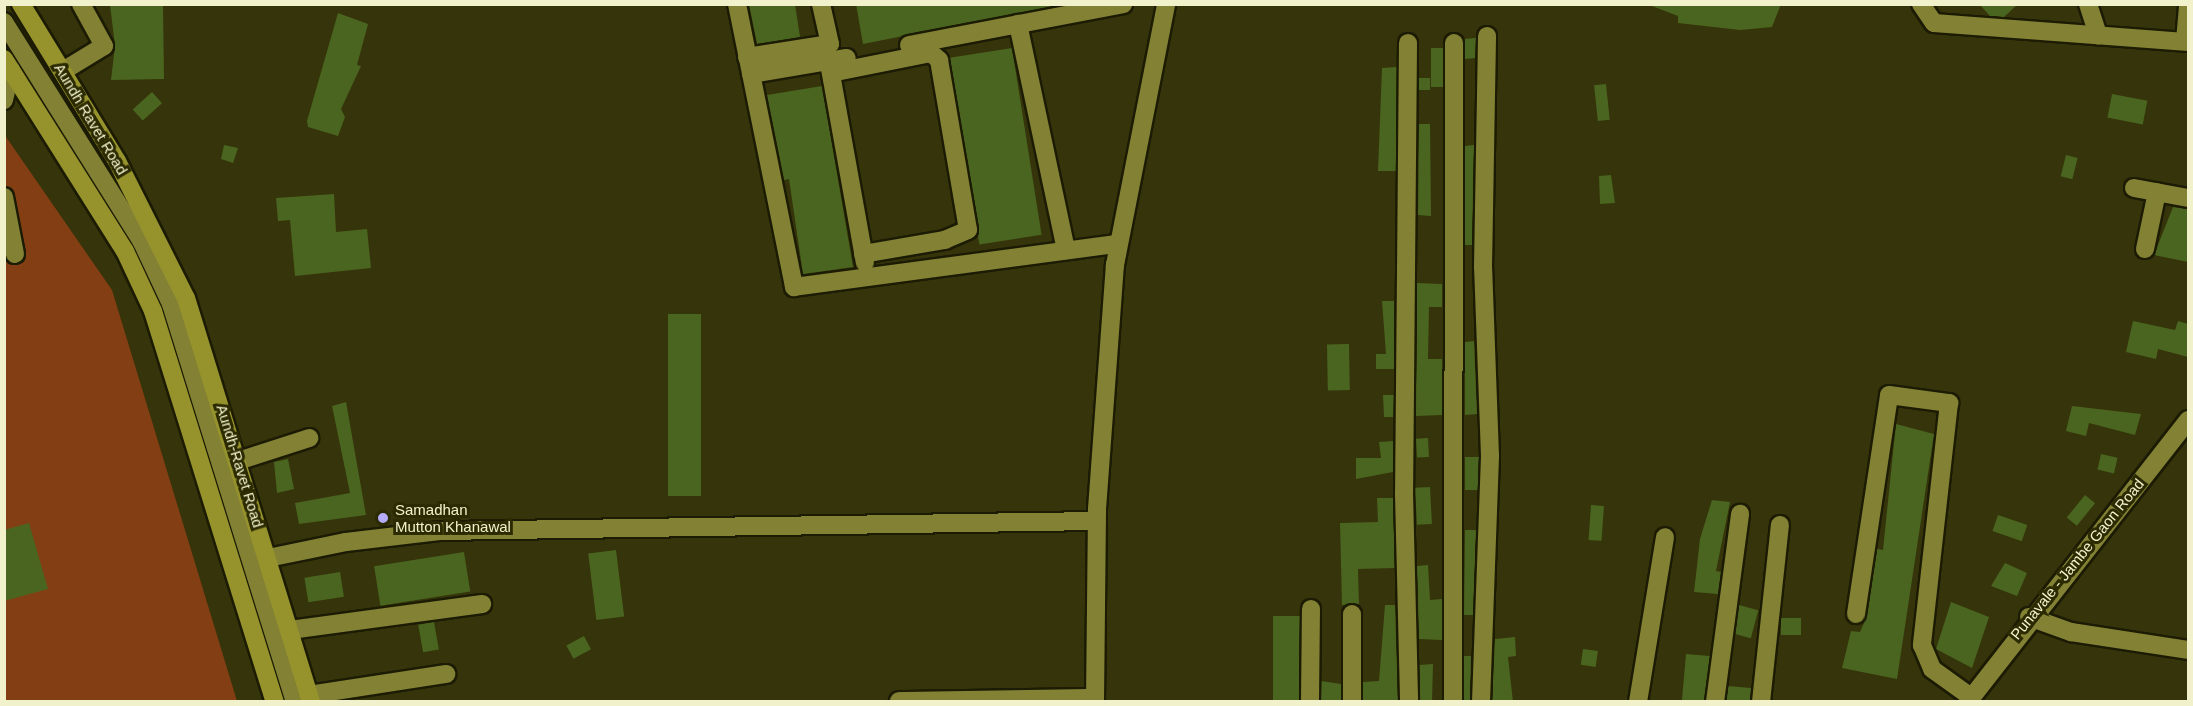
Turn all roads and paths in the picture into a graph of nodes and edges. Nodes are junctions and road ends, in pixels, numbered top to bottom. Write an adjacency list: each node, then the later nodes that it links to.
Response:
1 (21, 4): 21 (main road, Aundh Ravet Road)
2 (81, 4): 21 (street)
3 (737, 4): 19 (street)
4 (821, 4): 19 (street)
5 (1123, 4): 10 (street)
6 (1166, 4): 28 (street)
7 (1921, 4): 13 (street)
8 (2088, 4): 13 (street)
9 (2188, 4): 15 (street)
10 (1050, 11): 12 (street)
11 (4, 22): 50 (street)
12 (1018, 24): 20 (street); 30 (street)
13 (2098, 35): 15 (street)
14 (1487, 36): 59 (street)
15 (2186, 42)
16 (1408, 43): 57 (street)
17 (1454, 43): 58 (street)
18 (8, 64): 22 (street); 54 (main road)
19 (749, 66): 20 (street); 33 (street)
20 (830, 67): 32 (street); 32 (street)
21 (63, 71): 27 (main road, Aundh Ravet Road)
22 (4, 100)
23 (2134, 188): 24 (street)
24 (2157, 192): 26 (street); 29 (street)
25 (4, 197): 31 (street)
26 (2188, 198)
27 (156, 235): 36 (main road, Aundh-Ravet Road)
28 (1117, 244): 30 (street); 38 (street)
29 (2145, 249)
30 (1066, 250): 33 (street)
31 (15, 254)
32 (864, 254): 33 (street)
33 (867, 278)
34 (2188, 420): 46 (street, Punavale - Jambe Gaon Road)
35 (309, 438): 36 (street)
36 (238, 461): 41 (main road, Aundh-Ravet Road)
37 (1740, 514): 61 (street)
38 (1096, 521): 41 (street); 52 (street)
39 (1780, 525): 62 (street)
40 (1665, 537): 60 (street)
41 (268, 558): 47 (main road, Aundh-Ravet Road)
42 (482, 603): 47 (street)
43 (1311, 609): 55 (street)
44 (1352, 614): 56 (street)
45 (1856, 614): 51 (street)
46 (2029, 617): 48 (street); 51 (street, Punavale - Jambe Gaon Road)
47 (290, 630): 50 (main road, Aundh-Ravet Road)
48 (2188, 650)
49 (446, 674): 50 (street)
50 (305, 699)
51 (1969, 699)
52 (1095, 700): 53 (street)
53 (899, 701)
54 (275, 702)
55 (1310, 702)
56 (1352, 702)
57 (1409, 702)
58 (1453, 702)
59 (1481, 702)
60 (1638, 702)
61 (1714, 702)
62 (1761, 702)

